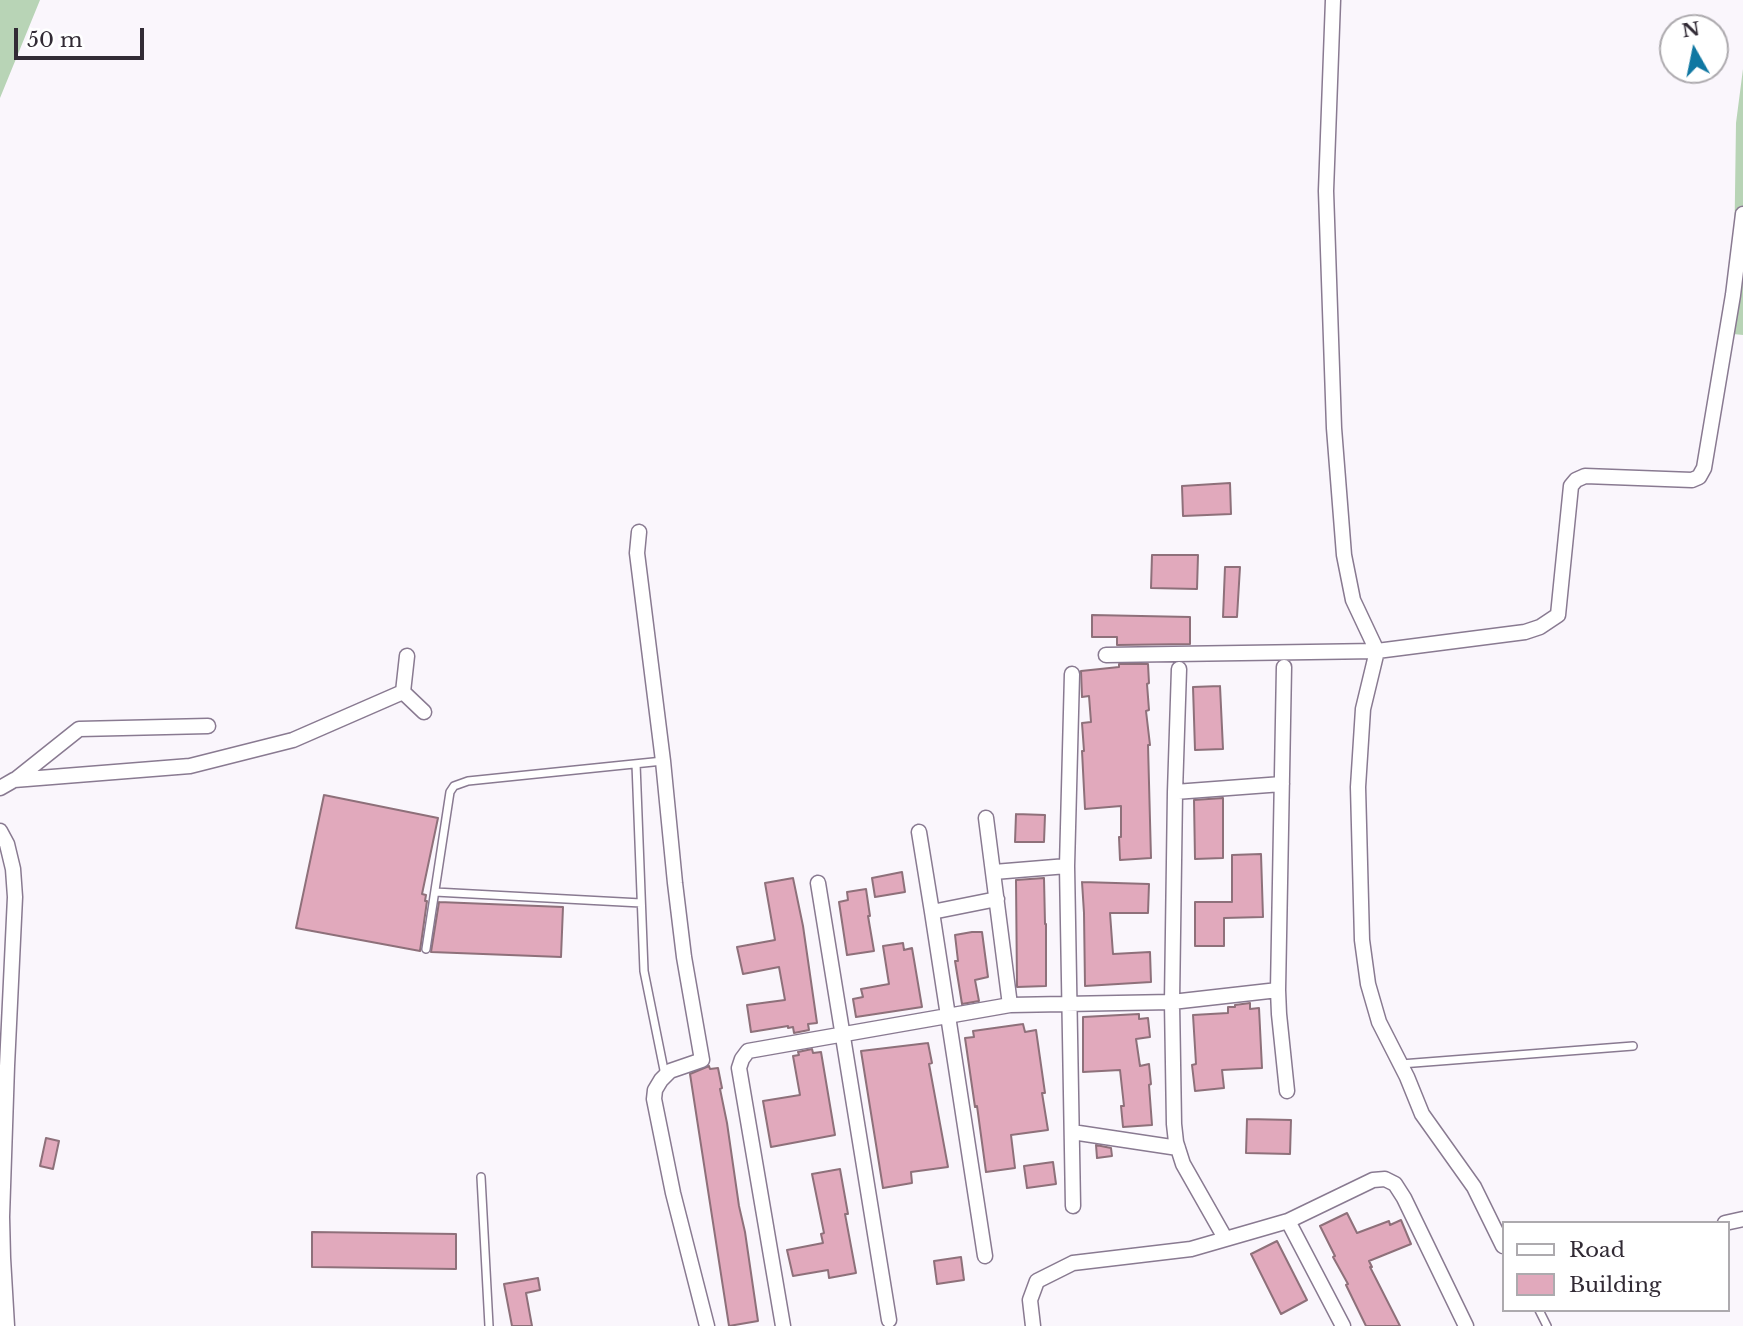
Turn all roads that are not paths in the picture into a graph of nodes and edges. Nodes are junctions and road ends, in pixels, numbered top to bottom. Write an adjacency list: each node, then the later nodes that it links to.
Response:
1 (1332, 0): 4 (street)
2 (1743, 214): 4 (street)
3 (639, 532): 13 (street)
4 (1377, 651): 5 (street); 37 (street)
5 (1106, 654)
6 (407, 656): 10 (street)
7 (1284, 667): 16 (street)
8 (1179, 669): 18 (street)
9 (1072, 674): 22 (street)
10 (403, 692): 11 (street); 15 (street)
11 (424, 712)
12 (208, 726): 15 (street)
13 (663, 761): 14 (lane); 38 (street)
14 (636, 764): 25 (lane); 27 (lane)
15 (13, 780): 17 (street)
16 (1282, 784): 18 (street); 30 (street)
17 (0, 789)
18 (1175, 792): 31 (street)
19 (986, 818): 23 (street)
20 (0, 831): 49 (street)
21 (919, 832): 28 (street)
22 (1067, 866): 23 (street); 32 (street)
23 (994, 872): 26 (street)
24 (818, 883): 35 (street)
25 (435, 892): 27 (lane); 29 (lane)
26 (997, 899): 28 (street); 33 (street)
27 (641, 903): 38 (lane)
28 (932, 912): 34 (street)
29 (426, 949)
30 (1278, 990): 31 (street); 39 (street)
31 (1172, 1002): 32 (street); 41 (street)
32 (1069, 1004): 33 (street); 40 (street)
33 (1010, 1005): 34 (street)
34 (948, 1017): 35 (street); 47 (street)
35 (842, 1035): 48 (street); 52 (street)
36 (1633, 1046): 37 (lane)
37 (1400, 1064): 46 (street)
38 (665, 1076): 51 (street)
39 (1287, 1091)
40 (1072, 1132): 41 (street); 43 (street)
41 (1178, 1148): 45 (street)
42 (481, 1178): 50 (lane)
43 (1073, 1206)
44 (1288, 1221): 45 (street); 54 (street); 55 (street)
45 (1225, 1238): 53 (street)
46 (1502, 1243)
47 (985, 1256)
48 (889, 1320)
49 (7, 1326)
50 (489, 1326)
51 (707, 1326)
52 (783, 1326)
53 (1033, 1326)
54 (1343, 1326)
55 (1466, 1326)

